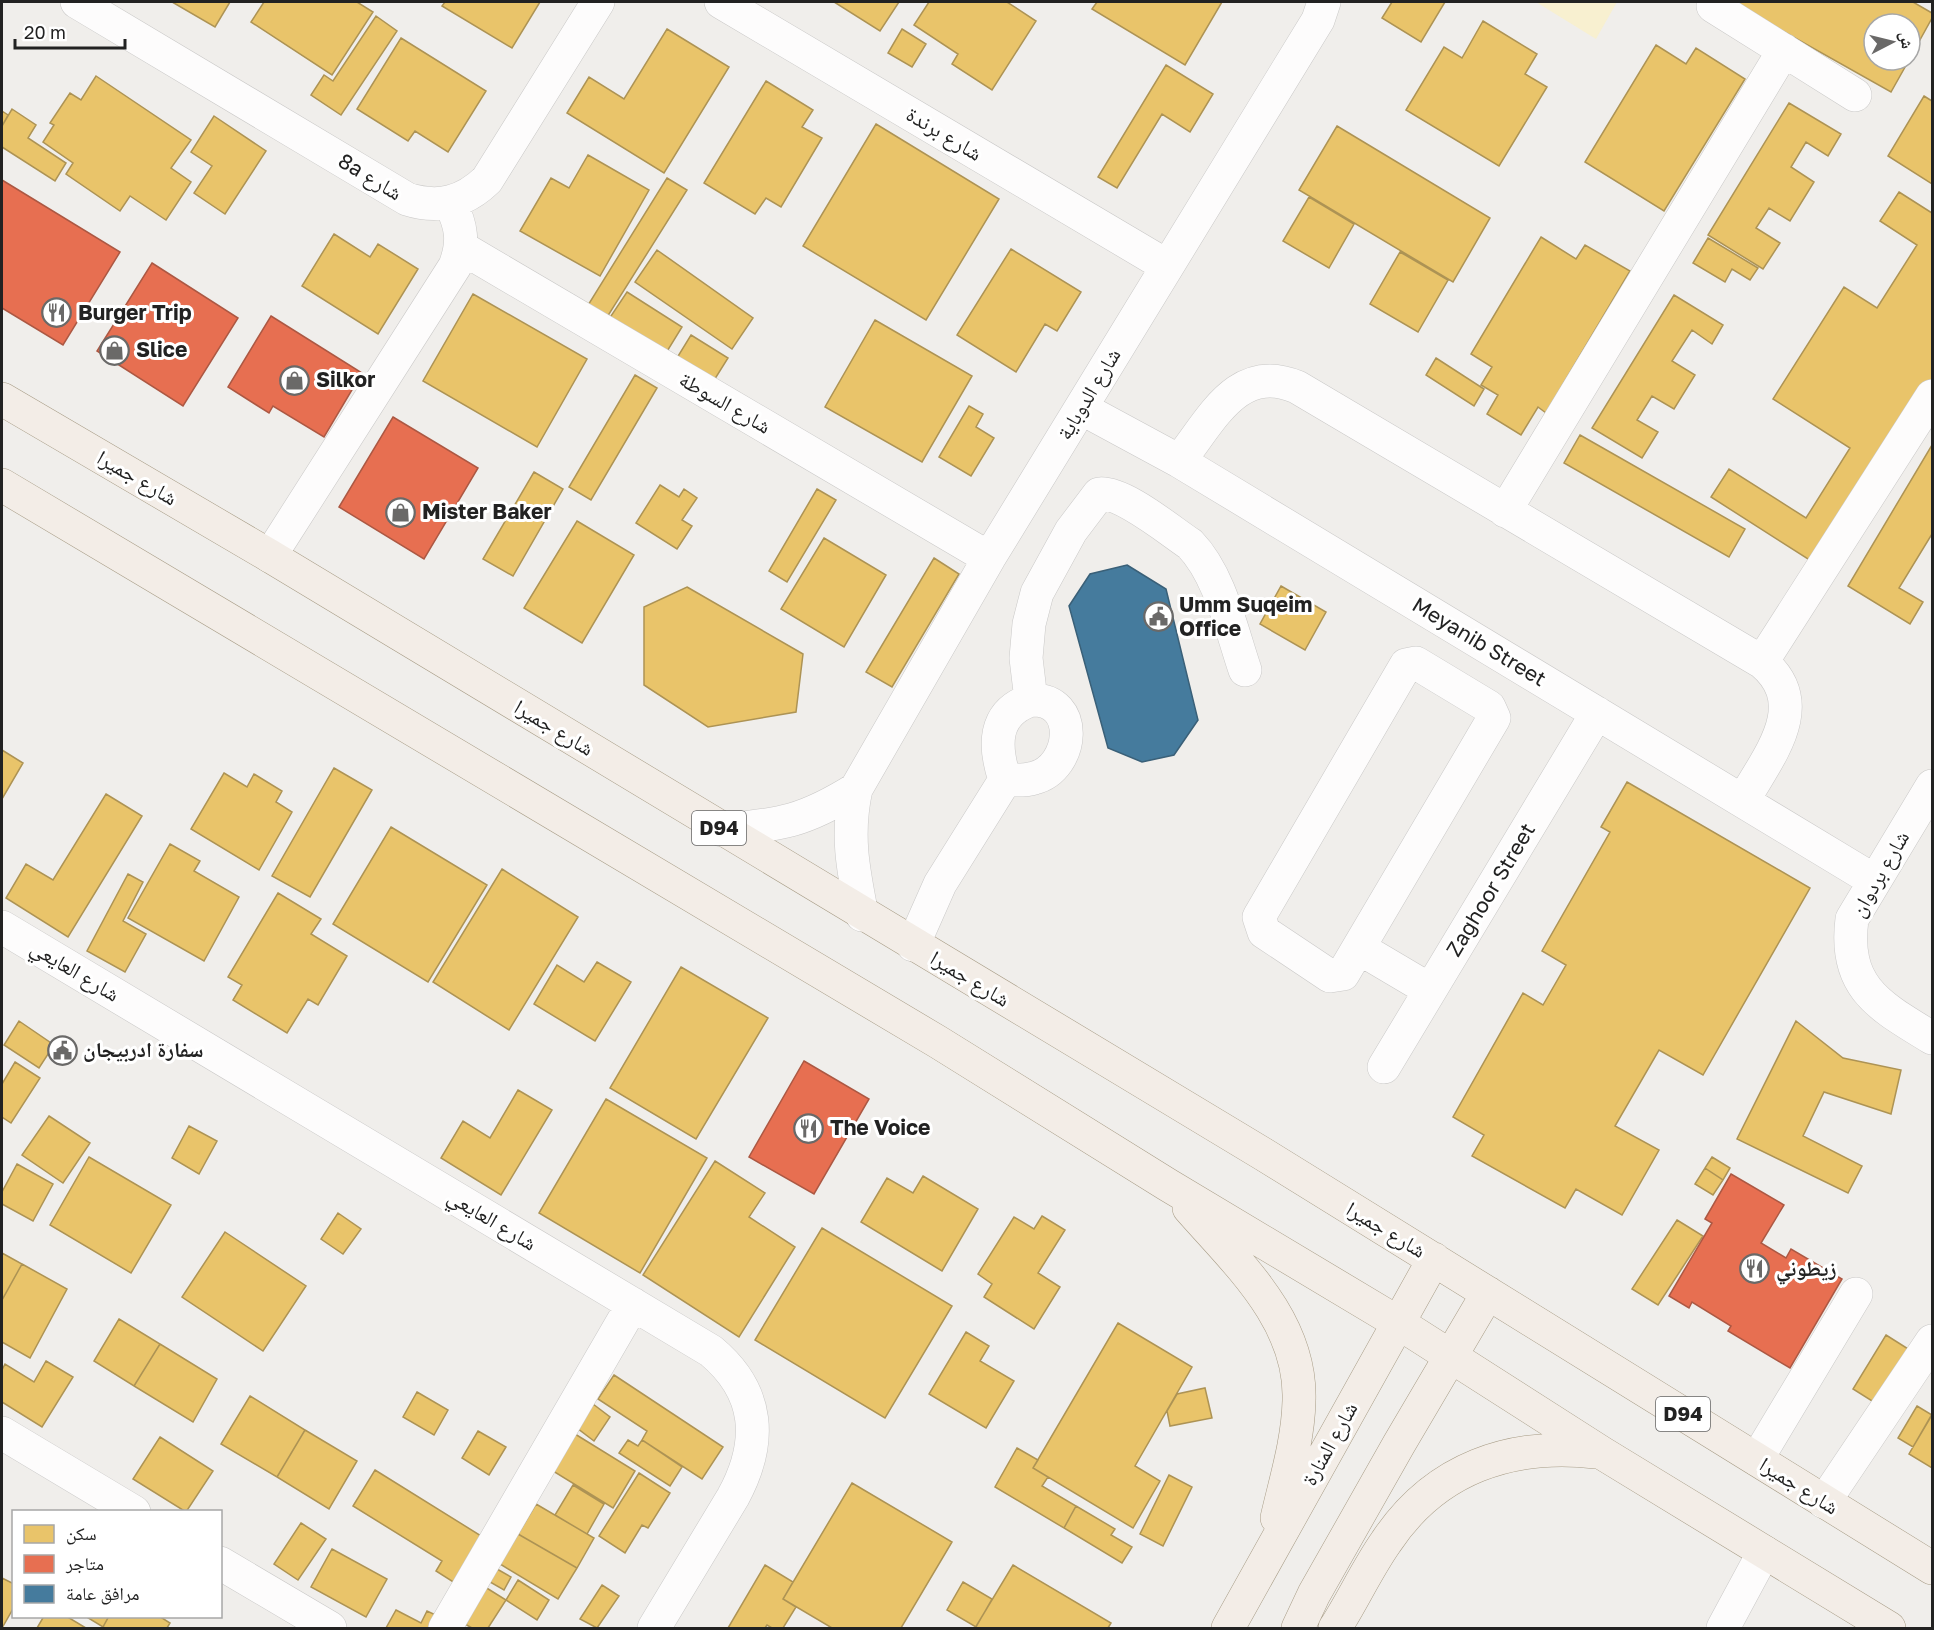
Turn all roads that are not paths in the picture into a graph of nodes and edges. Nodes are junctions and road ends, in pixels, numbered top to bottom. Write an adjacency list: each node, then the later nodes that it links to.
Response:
1 (77, 2): 8 (street, 8a شارع)
2 (598, 2): 8 (street)
3 (721, 2): 10 (street, شارع برندة)
4 (1324, 2): 10 (street, شارع الدوباية)
5 (1713, 6): 6 (street)
6 (1784, 50): 7 (street); 16 (street)
7 (1856, 95)
8 (450, 203): 9 (street)
9 (462, 248): 17 (street); 18 (street, شارع السوطة)
10 (1167, 266): 13 (street, شارع الدوباية)
11 (1932, 396): 19 (street)
12 (2, 399): 17 (main road, شارع جميرا / D94)
13 (1081, 408): 14 (street, Meyanib Street); 18 (street, شارع الدوباية)
14 (1179, 461): 16 (street); 22 (street, Meyanib Street)
15 (2, 485): 36 (main road)
16 (1505, 511): 19 (street)
17 (270, 556): 27 (main road, شارع جميرا / D94)
18 (989, 558): 25 (street, شارع الدوباية)
19 (1762, 662): 26 (street)
20 (1245, 670): 21 (street)
21 (1031, 700): 23 (street); 23 (street)
22 (1597, 713): 26 (street, Meyanib Street); 33 (street, Zaghoor Street)
23 (1005, 780): 31 (street)
24 (1932, 786): 28 (street, شارع بردوان)
25 (856, 789): 27 (street, شارع الدوباية); 29 (street, شارع الدوباية)
26 (1743, 801): 28 (street, Meyanib Street)
27 (722, 830): 29 (main road, شارع جميرا / D94)
28 (1875, 881): 34 (street, شارع بردوان)
29 (862, 915): 31 (main road, شارع جميرا / D94)
30 (2, 927): 40 (street, شارع العايعي)
31 (913, 945): 37 (main road, شارع جميرا / D94)
32 (1359, 948): 32 (street); 33 (street)
33 (1430, 990): 35 (street, Zaghoor Street)
34 (1932, 1038)
35 (1384, 1067)
36 (1168, 1185): 41 (main road); 50 (main road)
37 (1434, 1259): 38 (main road, شارع جميرا / D94); 41 (main road, شارع المنارة)
38 (1488, 1293): 43 (main road); 46 (main road, شارع جميرا / D94)
39 (1856, 1294): 46 (street)
40 (633, 1304): 54 (street); 55 (street, شارع العايعي)
41 (1397, 1322): 43 (main road); 50 (main road, شارع المنارة)
42 (1932, 1341): 47 (street)
43 (1451, 1357): 45 (main road); 57 (main road)
44 (2, 1433): 48 (street)
45 (1602, 1453): 49 (main road); 58 (main road)
46 (1757, 1459): 47 (main road, شارع جميرا / D94)
47 (1824, 1502): 52 (main road, شارع جميرا / D94)
48 (131, 1510)
49 (1764, 1552): 59 (street); 60 (main road)
50 (1268, 1557): 56 (main road, شارع المنارة)
51 (222, 1564): 53 (street)
52 (1932, 1568)
53 (330, 1629)
54 (445, 1629)
55 (654, 1629)
56 (1228, 1629)
57 (1298, 1629)
58 (1335, 1629)
59 (1723, 1629)
60 (1889, 1629)

